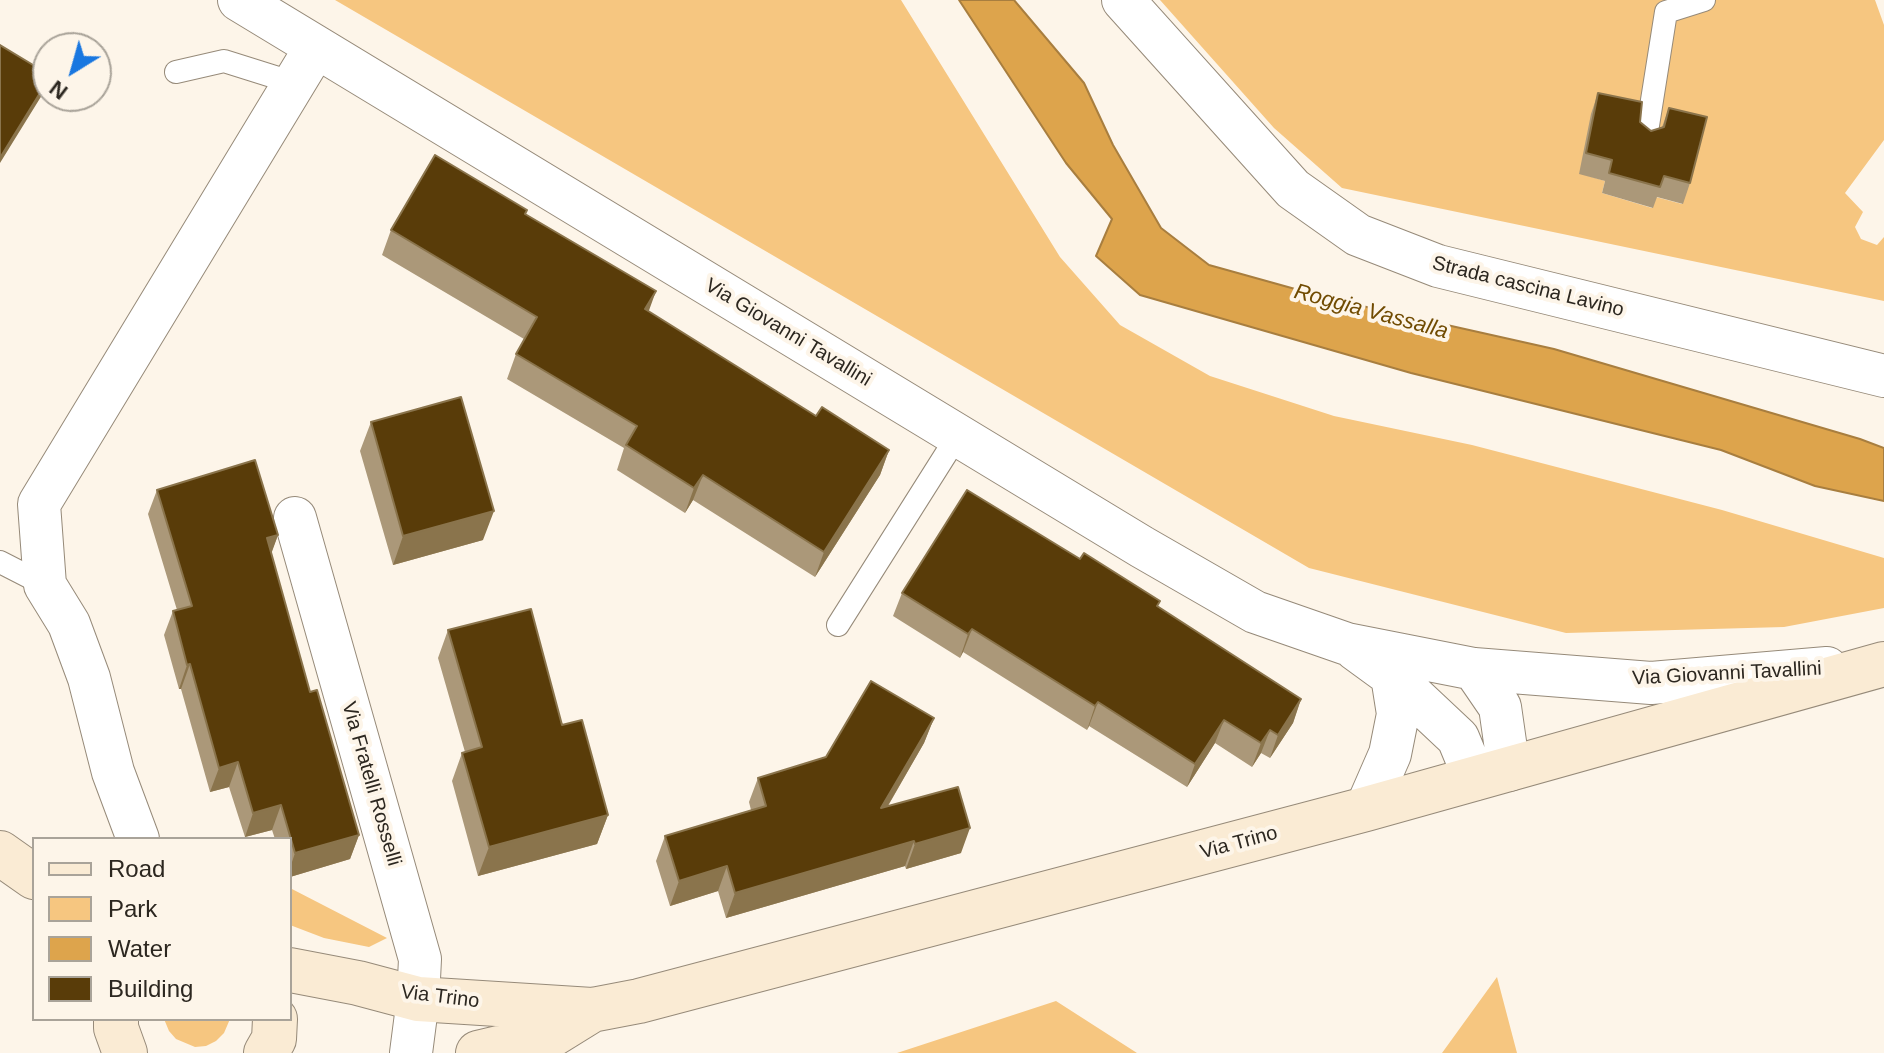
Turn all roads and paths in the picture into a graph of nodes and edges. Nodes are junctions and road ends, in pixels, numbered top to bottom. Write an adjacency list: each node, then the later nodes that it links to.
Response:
1 (239, 0): 4 (street, Via Giovanni Tavallini)
2 (1123, 0): 8 (street, Strada cascina Lavino)
3 (1704, 0): 7 (lane)
4 (316, 47): 6 (street); 9 (street, Via Giovanni Tavallini)
5 (176, 72): 6 (lane)
6 (294, 83): 12 (street)
7 (1646, 138)
8 (1884, 376)
9 (958, 435): 13 (lane); 14 (street, Via Giovanni Tavallini)
10 (295, 518): 26 (street, Via Fratelli Rosselli)
11 (0, 562): 12 (lane)
12 (45, 585): 20 (street)
13 (838, 625)
14 (1347, 644): 16 (street, Via Giovanni Tavallini); 17 (street, Via Giovanni Tavallini)
15 (1884, 664): 16 (street, Via Giovanni Tavallini); 18 (main road, Via Trino)
16 (1474, 669): 18 (street)
17 (1392, 676): 18 (street, Via Giovanni Tavallini); 19 (street)
18 (1492, 774): 19 (main road, Via Trino)
19 (1366, 809): 27 (main road, Via Trino)
20 (137, 837)
21 (0, 853): 22 (main road)
22 (32, 876)
23 (0, 881): 24 (main road)
24 (32, 903)
25 (292, 970): 26 (main road, Via Trino)
26 (418, 999): 27 (main road, Via Trino); 30 (street, Via Fratelli Rosselli)
27 (592, 1010): 31 (main road, Via Trino)
28 (275, 1021): 29 (main road)
29 (266, 1053)
30 (411, 1053)
31 (478, 1053)

